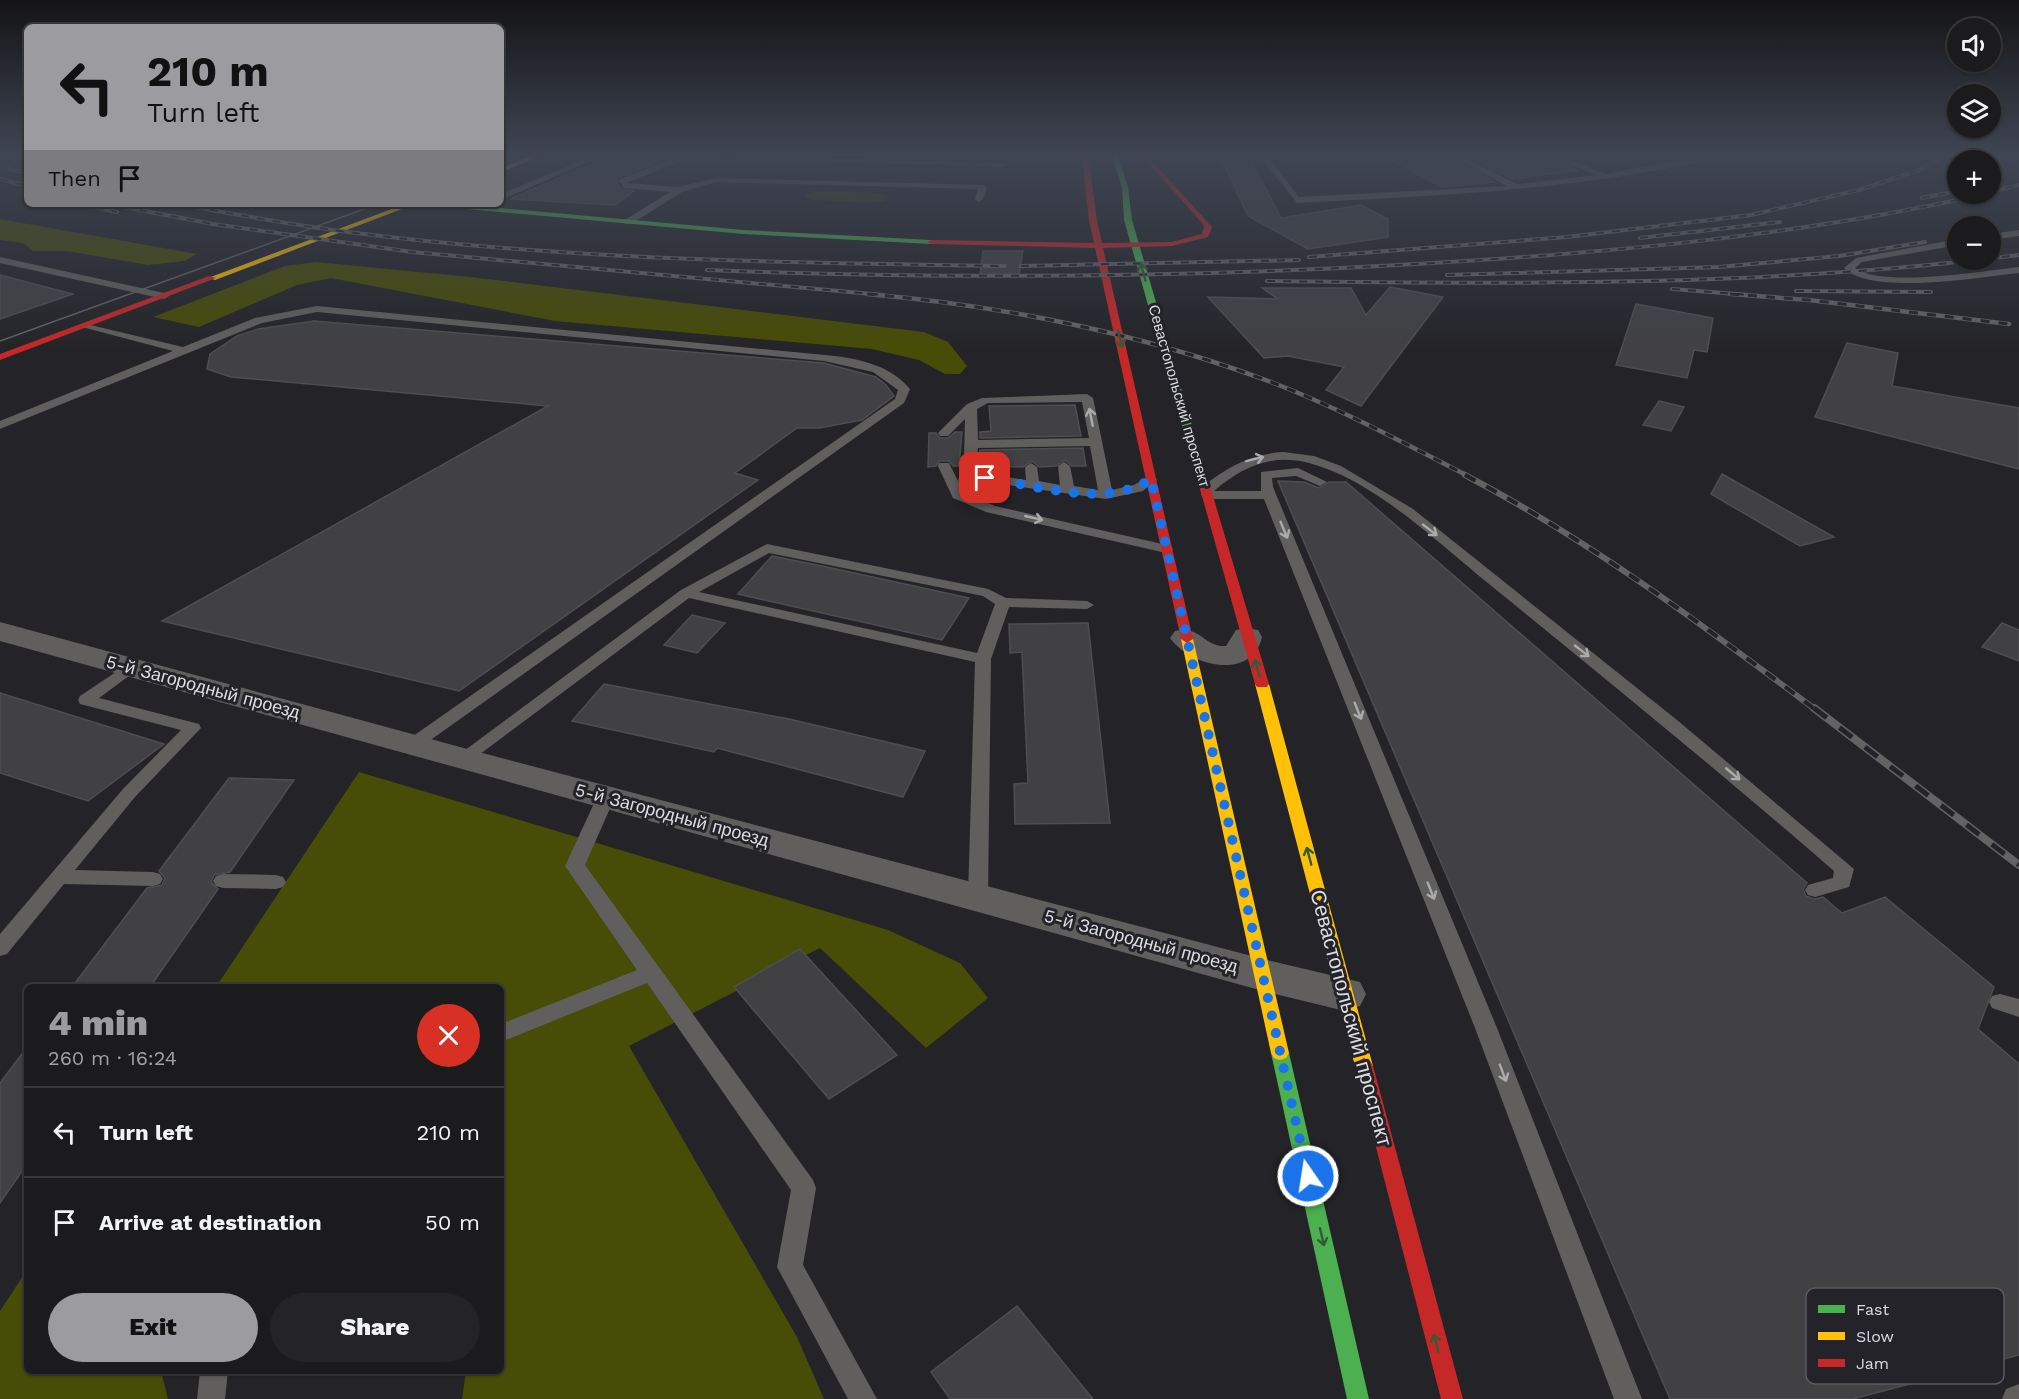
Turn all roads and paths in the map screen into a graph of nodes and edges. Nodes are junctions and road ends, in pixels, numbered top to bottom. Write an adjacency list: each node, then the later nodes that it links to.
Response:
1 (370, 219): 13 (main road)
2 (603, 219): 7 (main road)
3 (632, 219): 7 (lane)
4 (1093, 219): 28 (main road, one-way to 28)
5 (1128, 219): 32 (main road, Севастопольский проспект, one-way to 5)
6 (1203, 219): 7 (main road)
7 (628, 222)
8 (2019, 233): 9 (lane)
9 (2001, 235)
10 (1947, 244): 12 (lane)
11 (0, 260): 13 (lane)
12 (2019, 270)
13 (164, 296): 14 (main road)
14 (86, 325): 16 (lane); 18 (main road)
15 (215, 338): 16 (lane); 17 (lane); 45 (lane)
16 (169, 346): 17 (lane)
17 (186, 350): 20 (lane)
18 (0, 357)
19 (971, 406): 21 (lane); 22 (lane, one-way to 19); 23 (lane)
20 (0, 425)
21 (944, 433)
22 (1095, 442): 23 (lane); 34 (lane)
23 (973, 444): 27 (lane)
24 (944, 466): 33 (lane)
25 (1064, 466): 31 (lane)
26 (1031, 467): 30 (lane)
27 (967, 476): 30 (lane); 33 (lane)
28 (1151, 479): 34 (lane); 36 (main road)
29 (1320, 482): 35 (lane)
30 (1033, 485): 31 (lane)
31 (1068, 490): 34 (lane)
32 (1207, 492): 35 (lane); 41 (main road, Севастопольский проспект); 52 (lane, one-way to 52)
33 (958, 495): 36 (lane, one-way to 36)
34 (1106, 495)
35 (1269, 495): 65 (lane, one-way to 65)
36 (1166, 549): 42 (main road)
37 (686, 593): 38 (lane); 43 (lane); 46 (lane)
38 (1003, 602): 39 (lane); 43 (lane)
39 (1088, 605)
40 (0, 631): 44 (street, 5-й Загородный проезд)
41 (1247, 637): 42 (street); 57 (main road, Севастопольский проспект, one-way to 41)
42 (1186, 638): 56 (main road)
43 (983, 659): 53 (lane)
44 (131, 667): 45 (street, 5-й Загородный проезд); 48 (lane)
45 (412, 745): 46 (street, 5-й Загородный проезд)
46 (462, 759): 47 (street, 5-й Загородный проезд)
47 (606, 797): 53 (street, 5-й Загородный проезд); 55 (lane)
48 (59, 877): 49 (lane); 54 (lane)
49 (153, 879)
50 (224, 881): 51 (lane)
51 (276, 882)
52 (1815, 890)
53 (978, 896): 56 (street, 5-й Загородный проезд)
54 (0, 948)
55 (651, 973): 58 (lane); 62 (lane)
56 (1263, 975): 57 (street, 5-й Загородный проезд); 63 (main road, one-way to 63)
57 (1345, 994): 60 (main road, Севастопольский проспект, one-way to 57)
58 (504, 1032)
59 (214, 1374): 61 (lane)
60 (1449, 1389): 64 (lane)
61 (211, 1399)
62 (862, 1399)
63 (1358, 1399)
64 (1471, 1399)
65 (1628, 1399)

